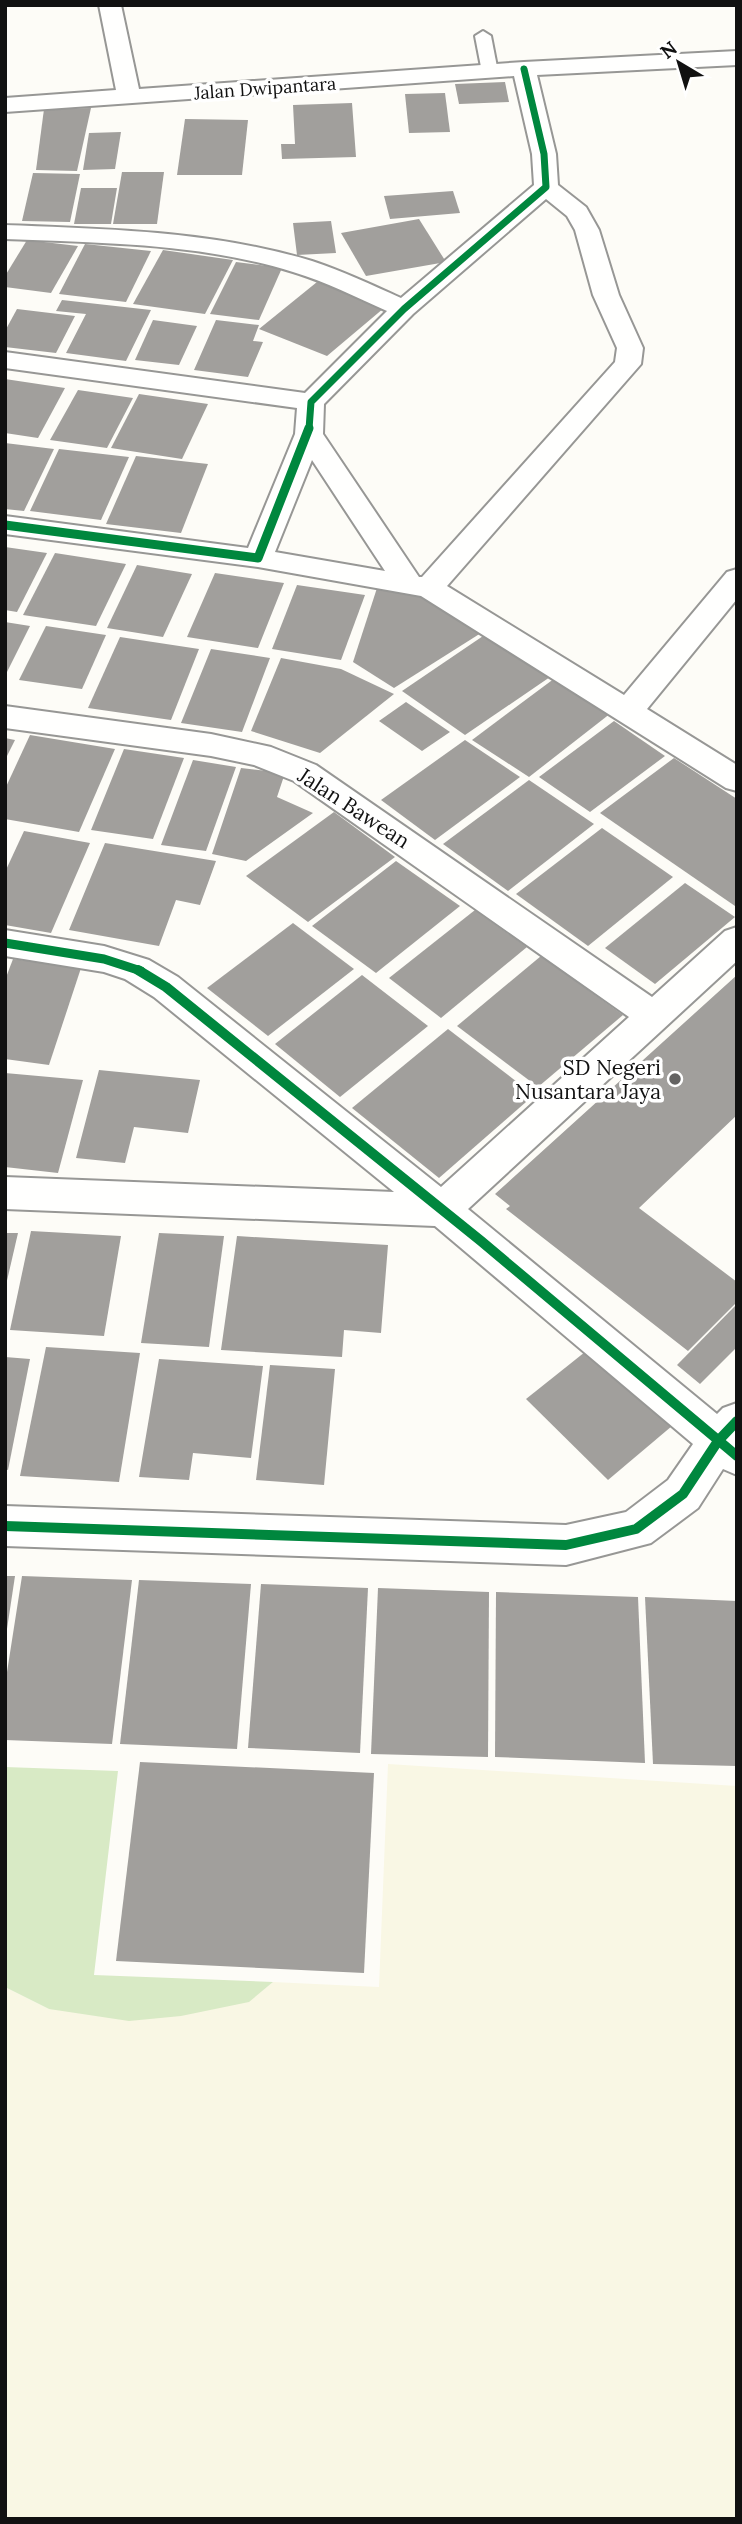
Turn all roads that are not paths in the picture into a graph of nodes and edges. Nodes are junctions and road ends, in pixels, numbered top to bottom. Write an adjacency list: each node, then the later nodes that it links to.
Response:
1 (110, 5): 6 (street)
2 (483, 36): 5 (lane)
3 (737, 58): 4 (street, Jalan Dwipantara)
4 (524, 69): 5 (street, Jalan Dwipantara); 8 (street)
5 (490, 72): 6 (street, Jalan Dwipantara)
6 (129, 98): 7 (street, Jalan Dwipantara)
7 (5, 106)
8 (546, 187): 10 (street); 17 (street)
9 (5, 232): 10 (street)
10 (404, 309): 12 (street)
11 (5, 360): 12 (street)
12 (311, 401): 13 (street)
13 (309, 434): 15 (street); 17 (street)
14 (5, 525): 15 (street)
15 (258, 558): 17 (street)
16 (737, 579): 18 (street)
17 (419, 586): 18 (street)
18 (627, 712): 20 (street)
19 (5, 717): 23 (street, Jalan Bawean)
20 (737, 780)
21 (737, 940): 23 (street)
22 (5, 943): 25 (street)
23 (655, 1017): 25 (street)
24 (5, 1193): 25 (street)
25 (440, 1210): 26 (street)
26 (731, 1440): 27 (street)
27 (5, 1526)

